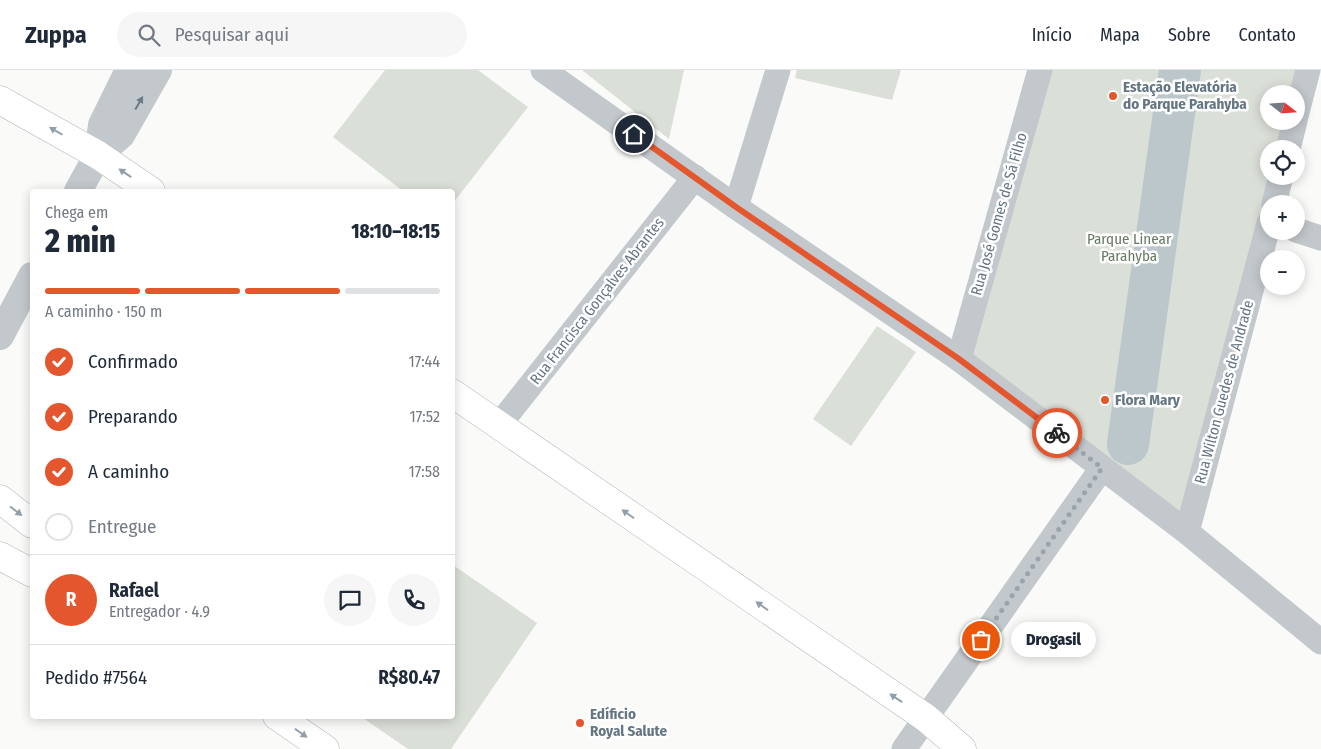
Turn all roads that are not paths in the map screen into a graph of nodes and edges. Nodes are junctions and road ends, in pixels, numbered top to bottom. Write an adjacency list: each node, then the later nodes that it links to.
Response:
1 (129, 70): 9 (street)
2 (158, 70): 9 (street, one-way to 2)
3 (543, 70): 10 (street)
4 (778, 70): 13 (street)
5 (1040, 70): 19 (street, Rua José Gomes de Sá Filho)
6 (1308, 70): 7 (street)
7 (1304, 85)
8 (0, 100): 9 (main road, one-way to 8)
9 (98, 155): 11 (street); 12 (main road, one-way to 9)
10 (695, 178): 13 (street); 21 (street, Rua Francisca Gonçalves Abrantes)
11 (79, 189)
12 (149, 189)
13 (736, 207): 19 (street)
14 (1305, 233): 15 (street)
15 (1321, 238)
16 (1264, 240): 25 (street, Rua Wilton Guedes de Andrade)
17 (30, 280): 18 (street)
18 (0, 336)
19 (959, 359): 22 (street)
20 (455, 396): 21 (main road)
21 (499, 425): 29 (main road, one-way to 21)
22 (1102, 468): 25 (street); 29 (street)
23 (0, 500): 24 (main road, one-way to 24)
24 (30, 522)
25 (1187, 532): 28 (street)
26 (0, 556): 27 (main road)
27 (30, 572)
28 (1321, 642)
29 (926, 718): 32 (street); 33 (main road)
30 (281, 719): 31 (main road, one-way to 31)
31 (325, 749)
32 (904, 749)
33 (962, 749)

